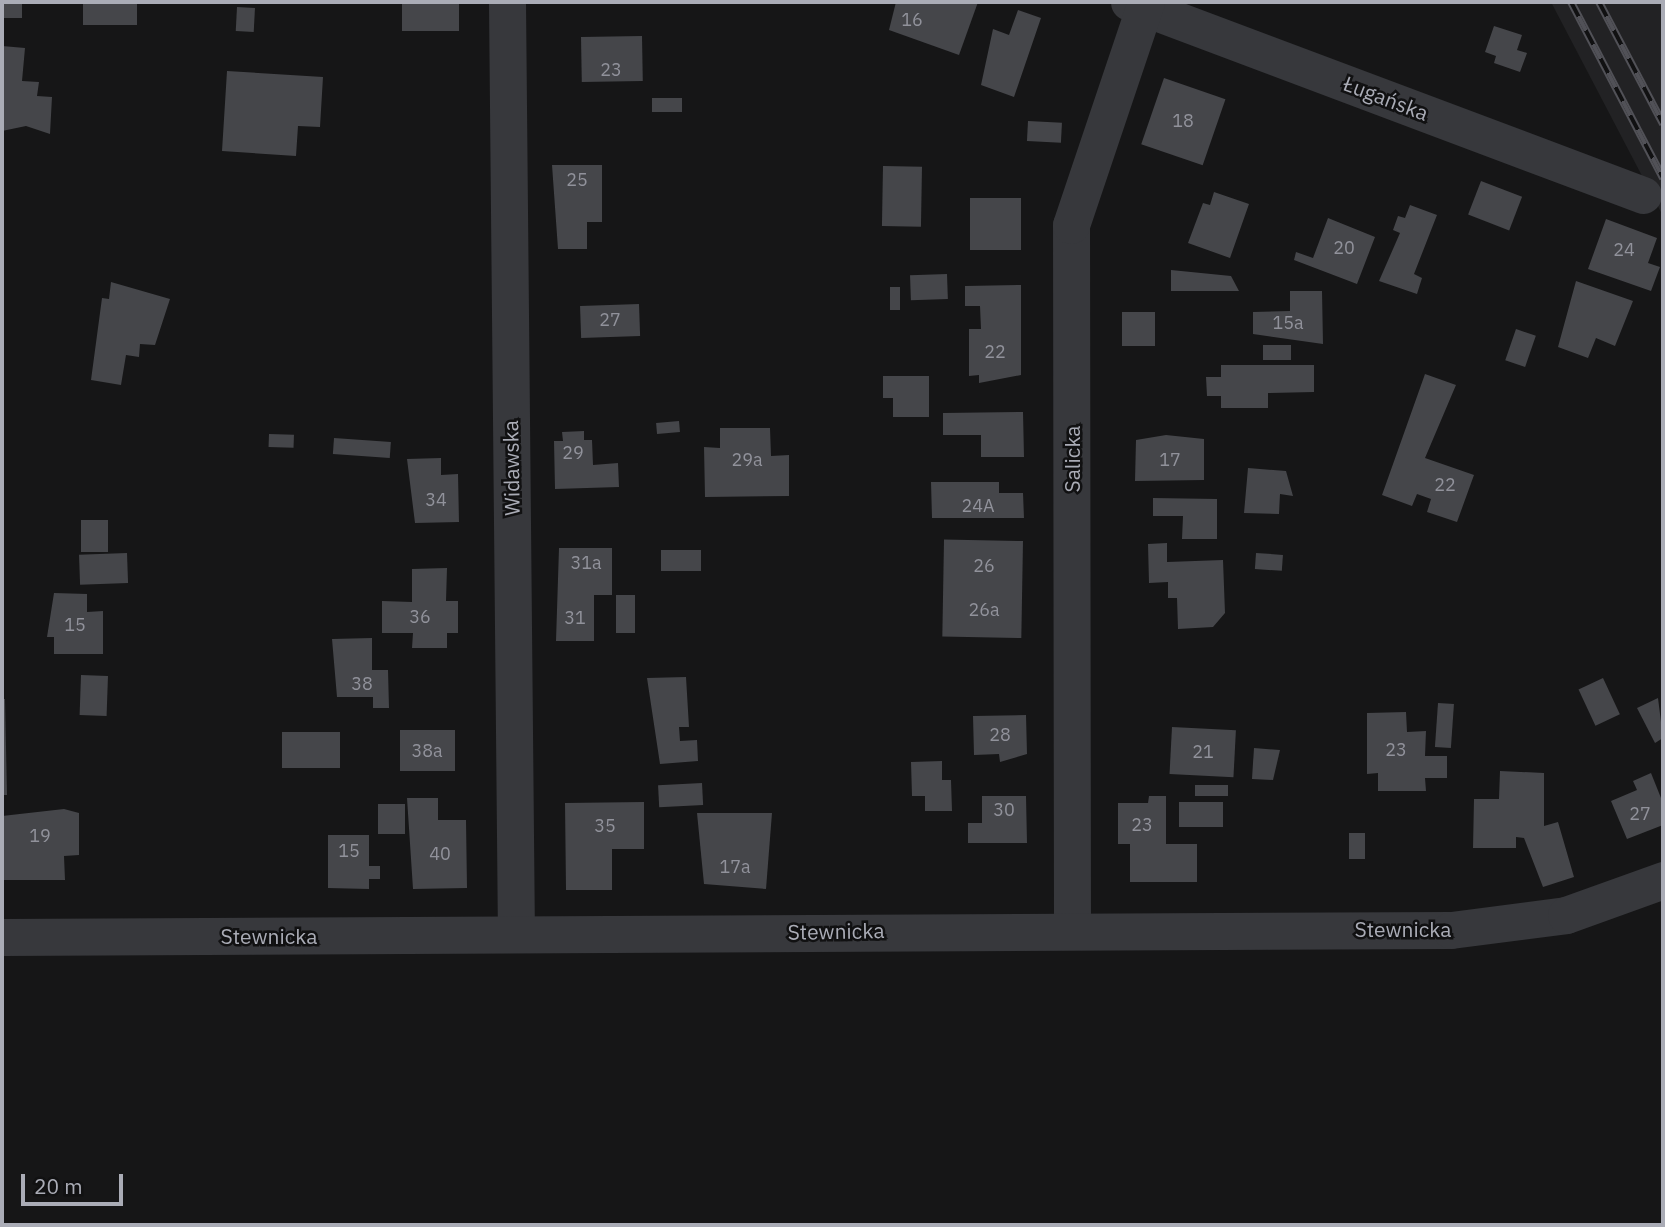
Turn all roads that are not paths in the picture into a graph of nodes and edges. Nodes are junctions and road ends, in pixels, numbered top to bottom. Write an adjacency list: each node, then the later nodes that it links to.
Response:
1 (507, 2): 6 (street, Widawska)
2 (1140, 4): 3 (street, Ługańska); 5 (street, Salicka)
3 (1643, 195)
4 (1663, 880): 5 (street, Stewnicka)
5 (1072, 929): 6 (street, Stewnicka)
6 (516, 934): 7 (street, Stewnicka)
7 (2, 937)

